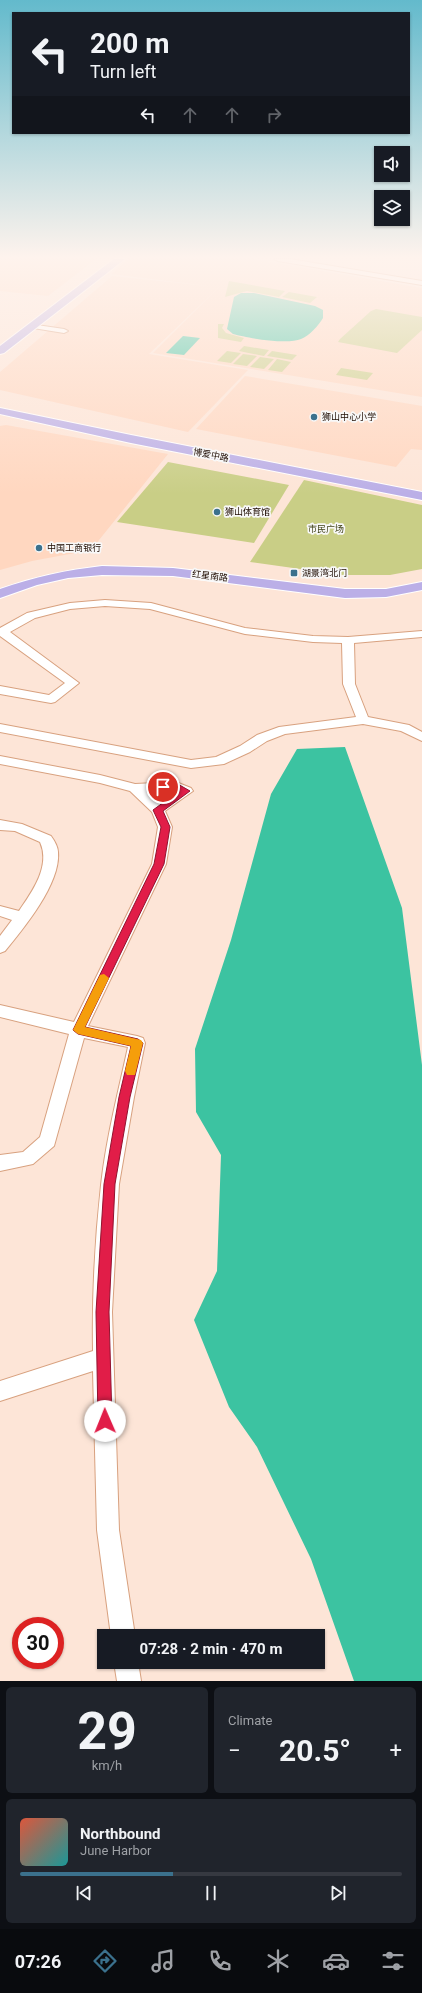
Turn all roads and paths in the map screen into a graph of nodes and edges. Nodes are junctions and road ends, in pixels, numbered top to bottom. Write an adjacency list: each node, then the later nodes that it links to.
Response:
1 (18, 337): 2 (main road)
2 (0, 351)
3 (0, 403): 5 (main road, 博爱中路)
4 (0, 411): 6 (main road, 博爱中路)
5 (422, 486)
6 (422, 496)
7 (422, 576): 8 (main road, 红星南路)
8 (0, 582)
9 (422, 586): 10 (main road, 红星南路)
10 (0, 594)
11 (1, 632): 13 (street); 14 (street)
12 (422, 634): 13 (street)
13 (348, 640): 15 (street)
14 (0, 690)
15 (363, 720): 16 (street); 17 (street)
16 (0, 728)
17 (422, 737)
18 (0, 760): 19 (street)
19 (135, 788): 20 (street); 20 (street)
20 (158, 810): 26 (street)
21 (0, 825): 23 (street)
22 (0, 911): 23 (street)
23 (22, 918): 24 (street)
24 (0, 947)
25 (0, 1011): 26 (street)
26 (78, 1030): 27 (street); 28 (street)
27 (0, 1163)
28 (103, 1358): 29 (street); 30 (street)
29 (0, 1391)
30 (122, 1629)
31 (127, 1669): 32 (street)
32 (129, 1681)

